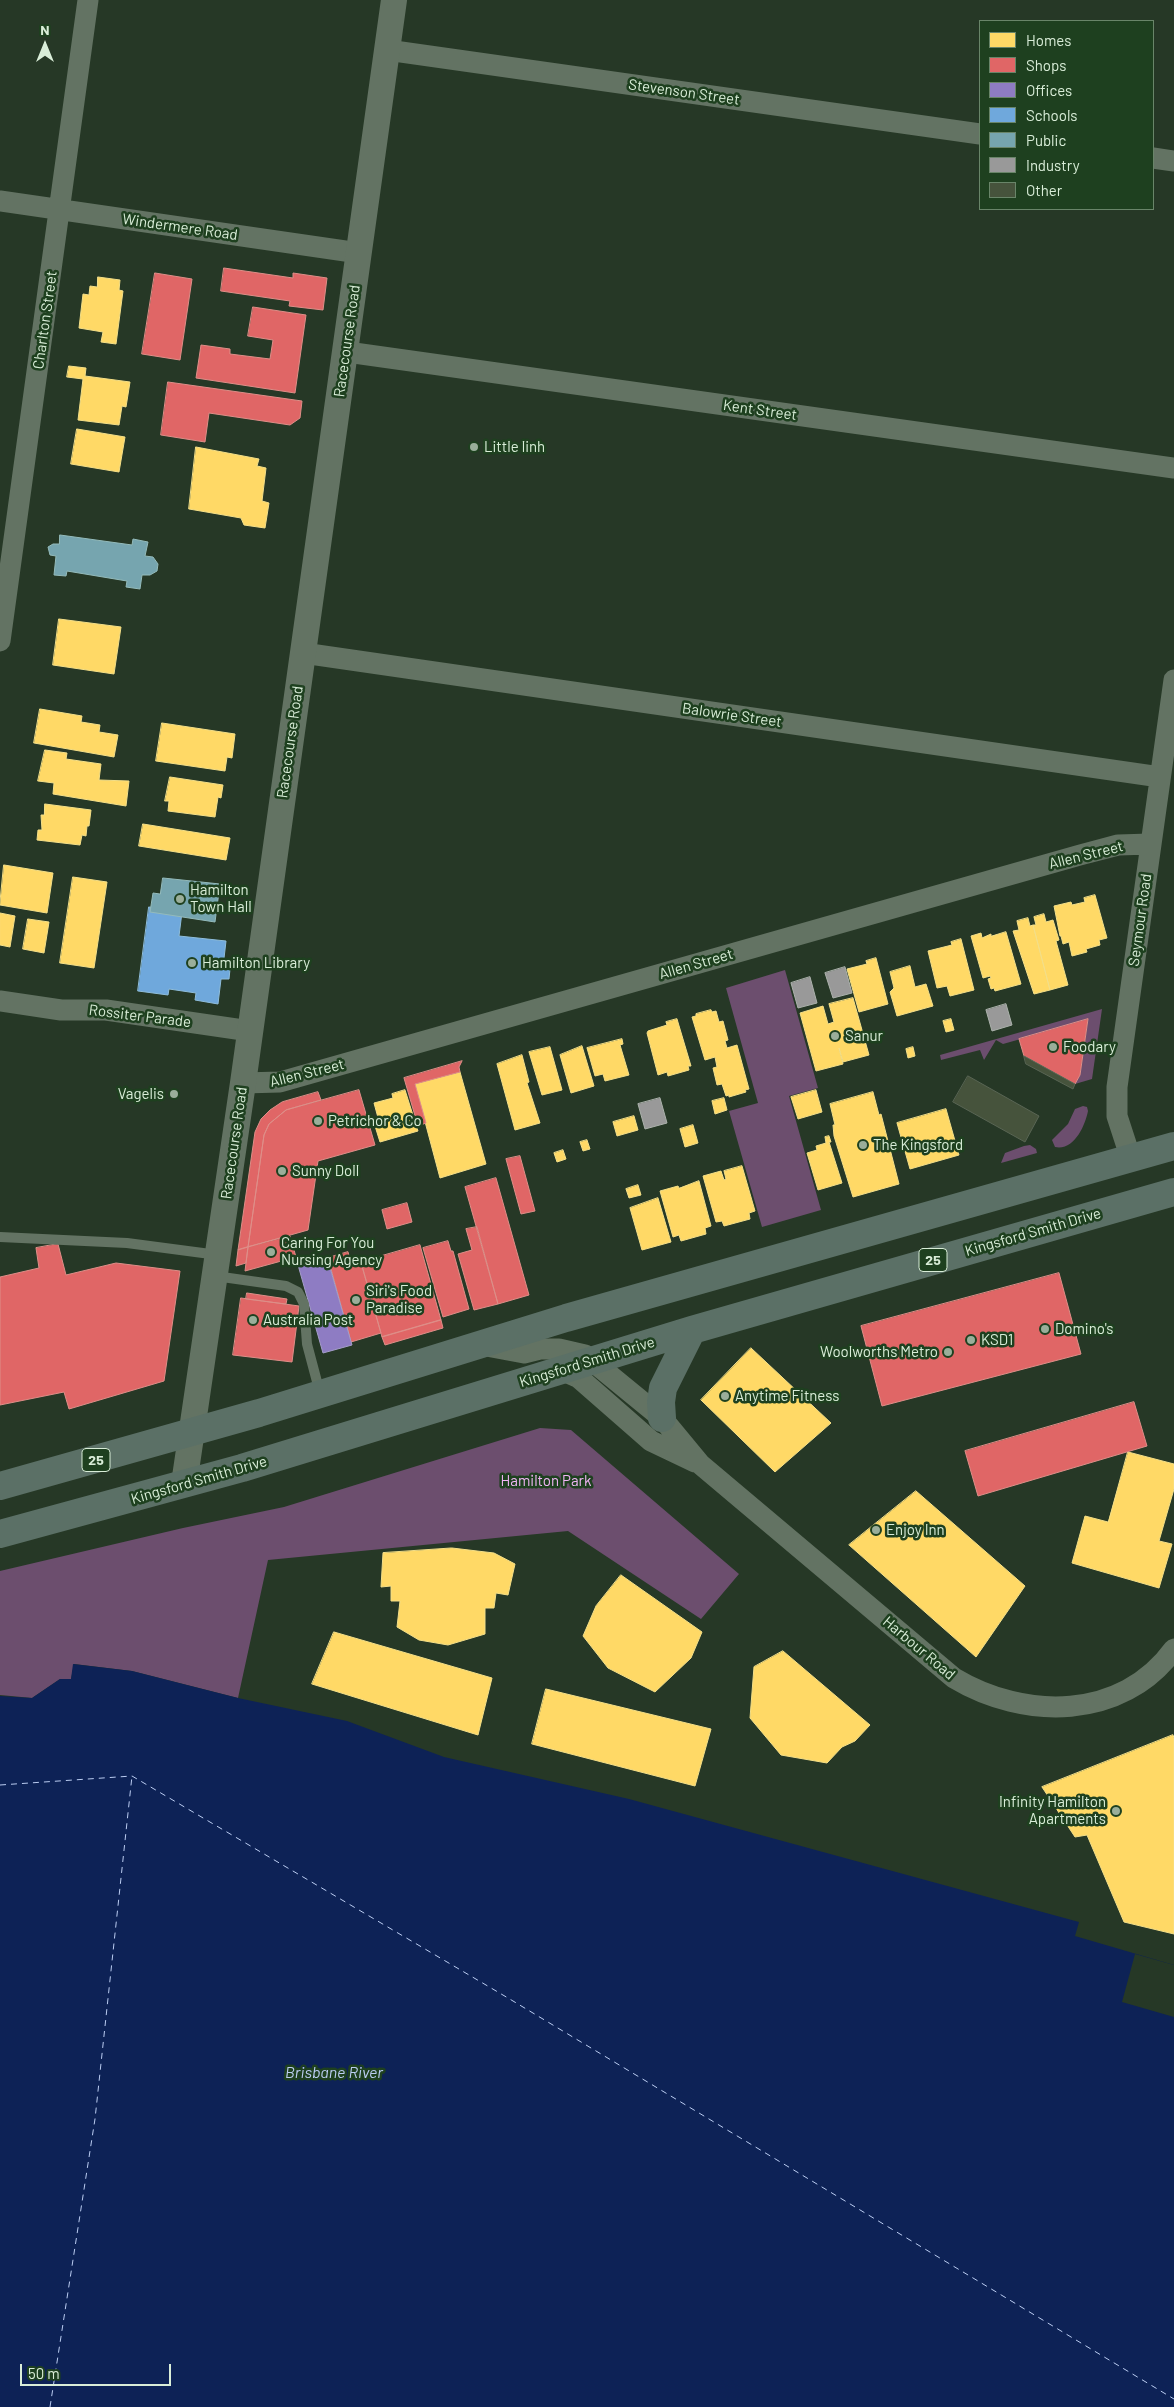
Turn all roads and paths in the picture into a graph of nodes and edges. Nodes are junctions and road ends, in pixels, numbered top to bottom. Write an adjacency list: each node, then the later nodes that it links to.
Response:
1 (88, 0): 8 (street, Charlton Street)
2 (394, 0): 3 (street, Racecourse Road)
3 (387, 50): 4 (street, Stevenson Street); 9 (street, Racecourse Road)
4 (979, 134)
5 (1154, 158): 6 (street)
6 (1174, 161)
7 (0, 201): 8 (street, Windermere Road)
8 (60, 210): 9 (street, Windermere Road); 12 (street, Charlton Street)
9 (360, 253): 10 (street, Racecourse Road)
10 (347, 352): 11 (street, Kent Street); 13 (street, Racecourse Road)
11 (1174, 468)
12 (0, 641)
13 (303, 653): 15 (street, Balowrie Street); 19 (street, Racecourse Road)
14 (1174, 680): 15 (street, Seymour Road)
15 (1160, 777): 16 (street, Seymour Road)
16 (1165, 806): 17 (street, Seymour Road)
17 (1150, 844): 20 (street, Allen Street); 22 (street, Seymour Road)
18 (0, 1001): 19 (street, Rossiter Parade)
19 (250, 1030): 20 (street, Racecourse Road)
20 (243, 1083): 25 (street, Racecourse Road)
21 (1174, 1146): 22 (highway, 25)
22 (1130, 1159): 27 (highway, 25)
23 (1174, 1192): 26 (highway, Kingsford Smith Drive / 25)
24 (0, 1237): 25 (lane)
25 (216, 1266): 30 (lane); 32 (street, Racecourse Road)
26 (692, 1330): 28 (highway, Kingsford Smith Drive / 25); 31 (highway)
27 (481, 1344): 28 (street, Harbour Road); 30 (highway, 25)
28 (593, 1360): 29 (highway, Kingsford Smith Drive / 25); 31 (street, Harbour Road)
29 (561, 1370): 33 (street, Harbour Road); 34 (highway, Kingsford Smith Drive / 25)
30 (320, 1394): 32 (highway, 25)
31 (662, 1418): 33 (street, Harbour Road)
32 (192, 1433): 34 (street, Racecourse Road); 35 (highway, 25)
33 (700, 1464): 37 (street, Harbour Road)
34 (184, 1484): 36 (highway, Kingsford Smith Drive / 25)
35 (0, 1486)
36 (0, 1534)
37 (1173, 1652)

